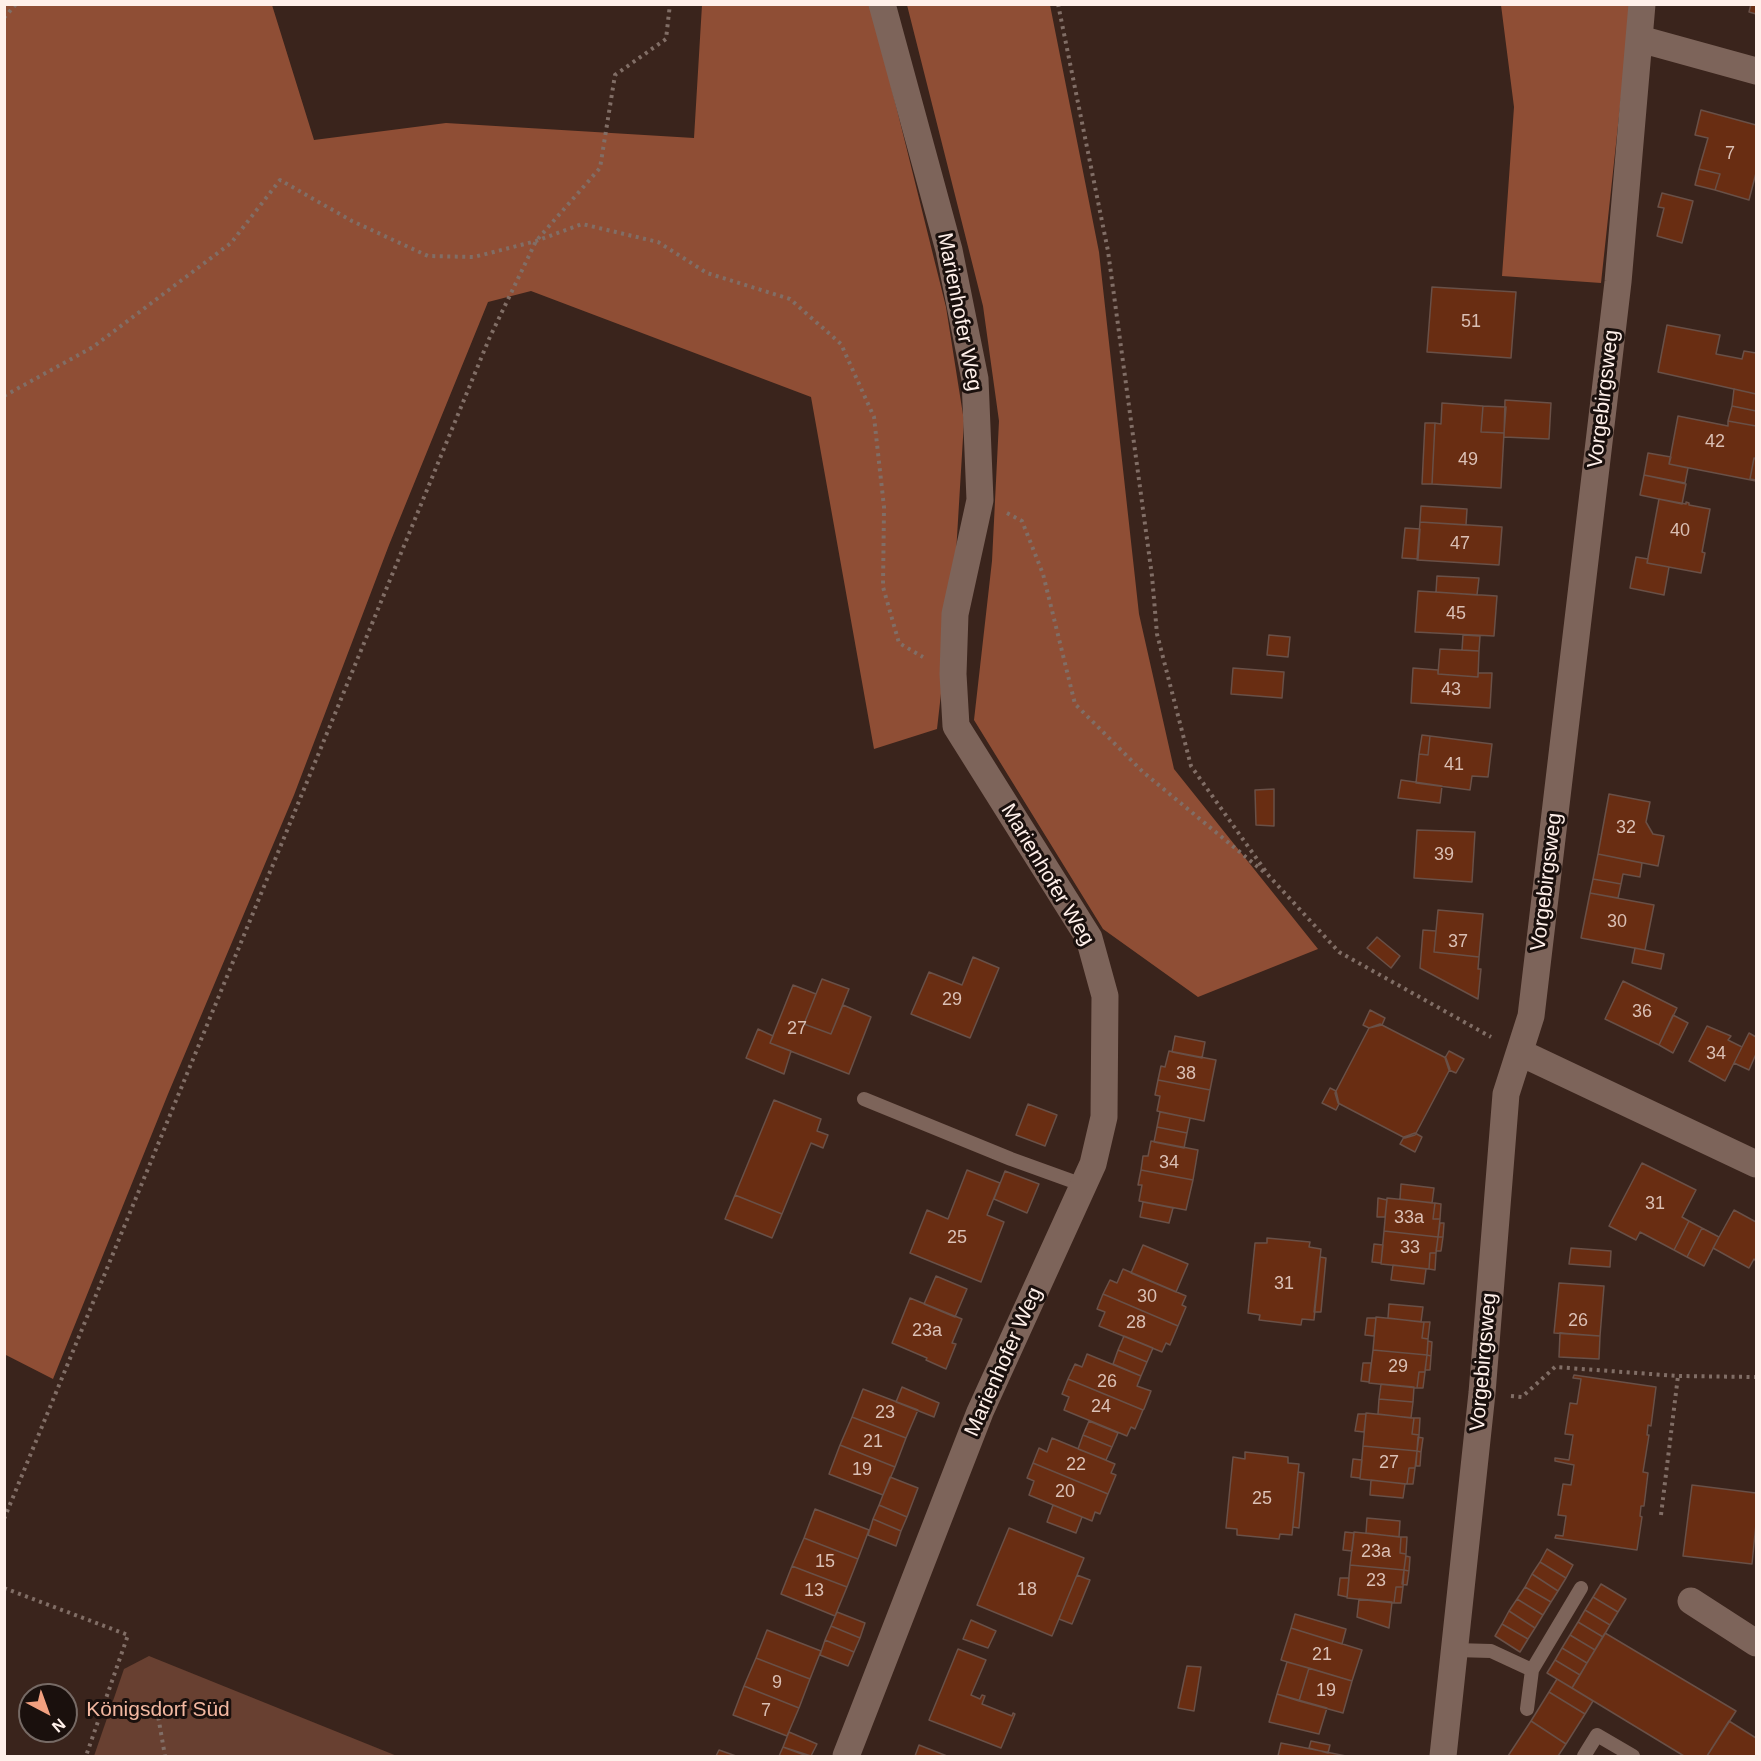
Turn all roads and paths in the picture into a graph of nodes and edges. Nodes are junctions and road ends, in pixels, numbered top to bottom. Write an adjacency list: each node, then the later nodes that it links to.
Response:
1 (16, 4): 6 (path)
2 (670, 4): 9 (path)
3 (882, 4): 11 (street, Marienhofer Weg)
4 (1058, 4): 13 (path)
5 (1642, 4): 7 (street, Vorgebirgsweg)
6 (4, 18)
7 (1640, 39): 8 (street); 14 (street, Vorgebirgsweg)
8 (1756, 71)
9 (536, 241): 10 (path); 12 (path); 22 (path)
10 (4, 396)
11 (980, 500): 12 (street, Marienhofer Weg); 13 (path)
12 (953, 674): 17 (street, Marienhofer Weg)
13 (1269, 876): 14 (path)
14 (1521, 1053): 16 (street); 20 (street, Vorgebirgsweg)
15 (864, 1099): 17 (lane)
16 (1756, 1164)
17 (1083, 1185): 33 (street, Marienhofer Weg)
18 (1678, 1376): 19 (path); 20 (path); 21 (path)
19 (1756, 1377)
20 (1482, 1393): 27 (street, Vorgebirgsweg)
21 (1661, 1515)
22 (4, 1519)
23 (4, 1588): 31 (path)
24 (1581, 1588): 28 (lane)
25 (1691, 1602): 26 (street)
26 (1756, 1643)
27 (1455, 1650): 28 (lane); 34 (street, Vorgebirgsweg)
28 (1532, 1670): 29 (lane)
29 (1527, 1709)
30 (158, 1710): 32 (path)
31 (86, 1756)
32 (165, 1756)
33 (846, 1756)
34 (1443, 1756)
35 (1584, 1756): 36 (lane)
36 (1633, 1756)

